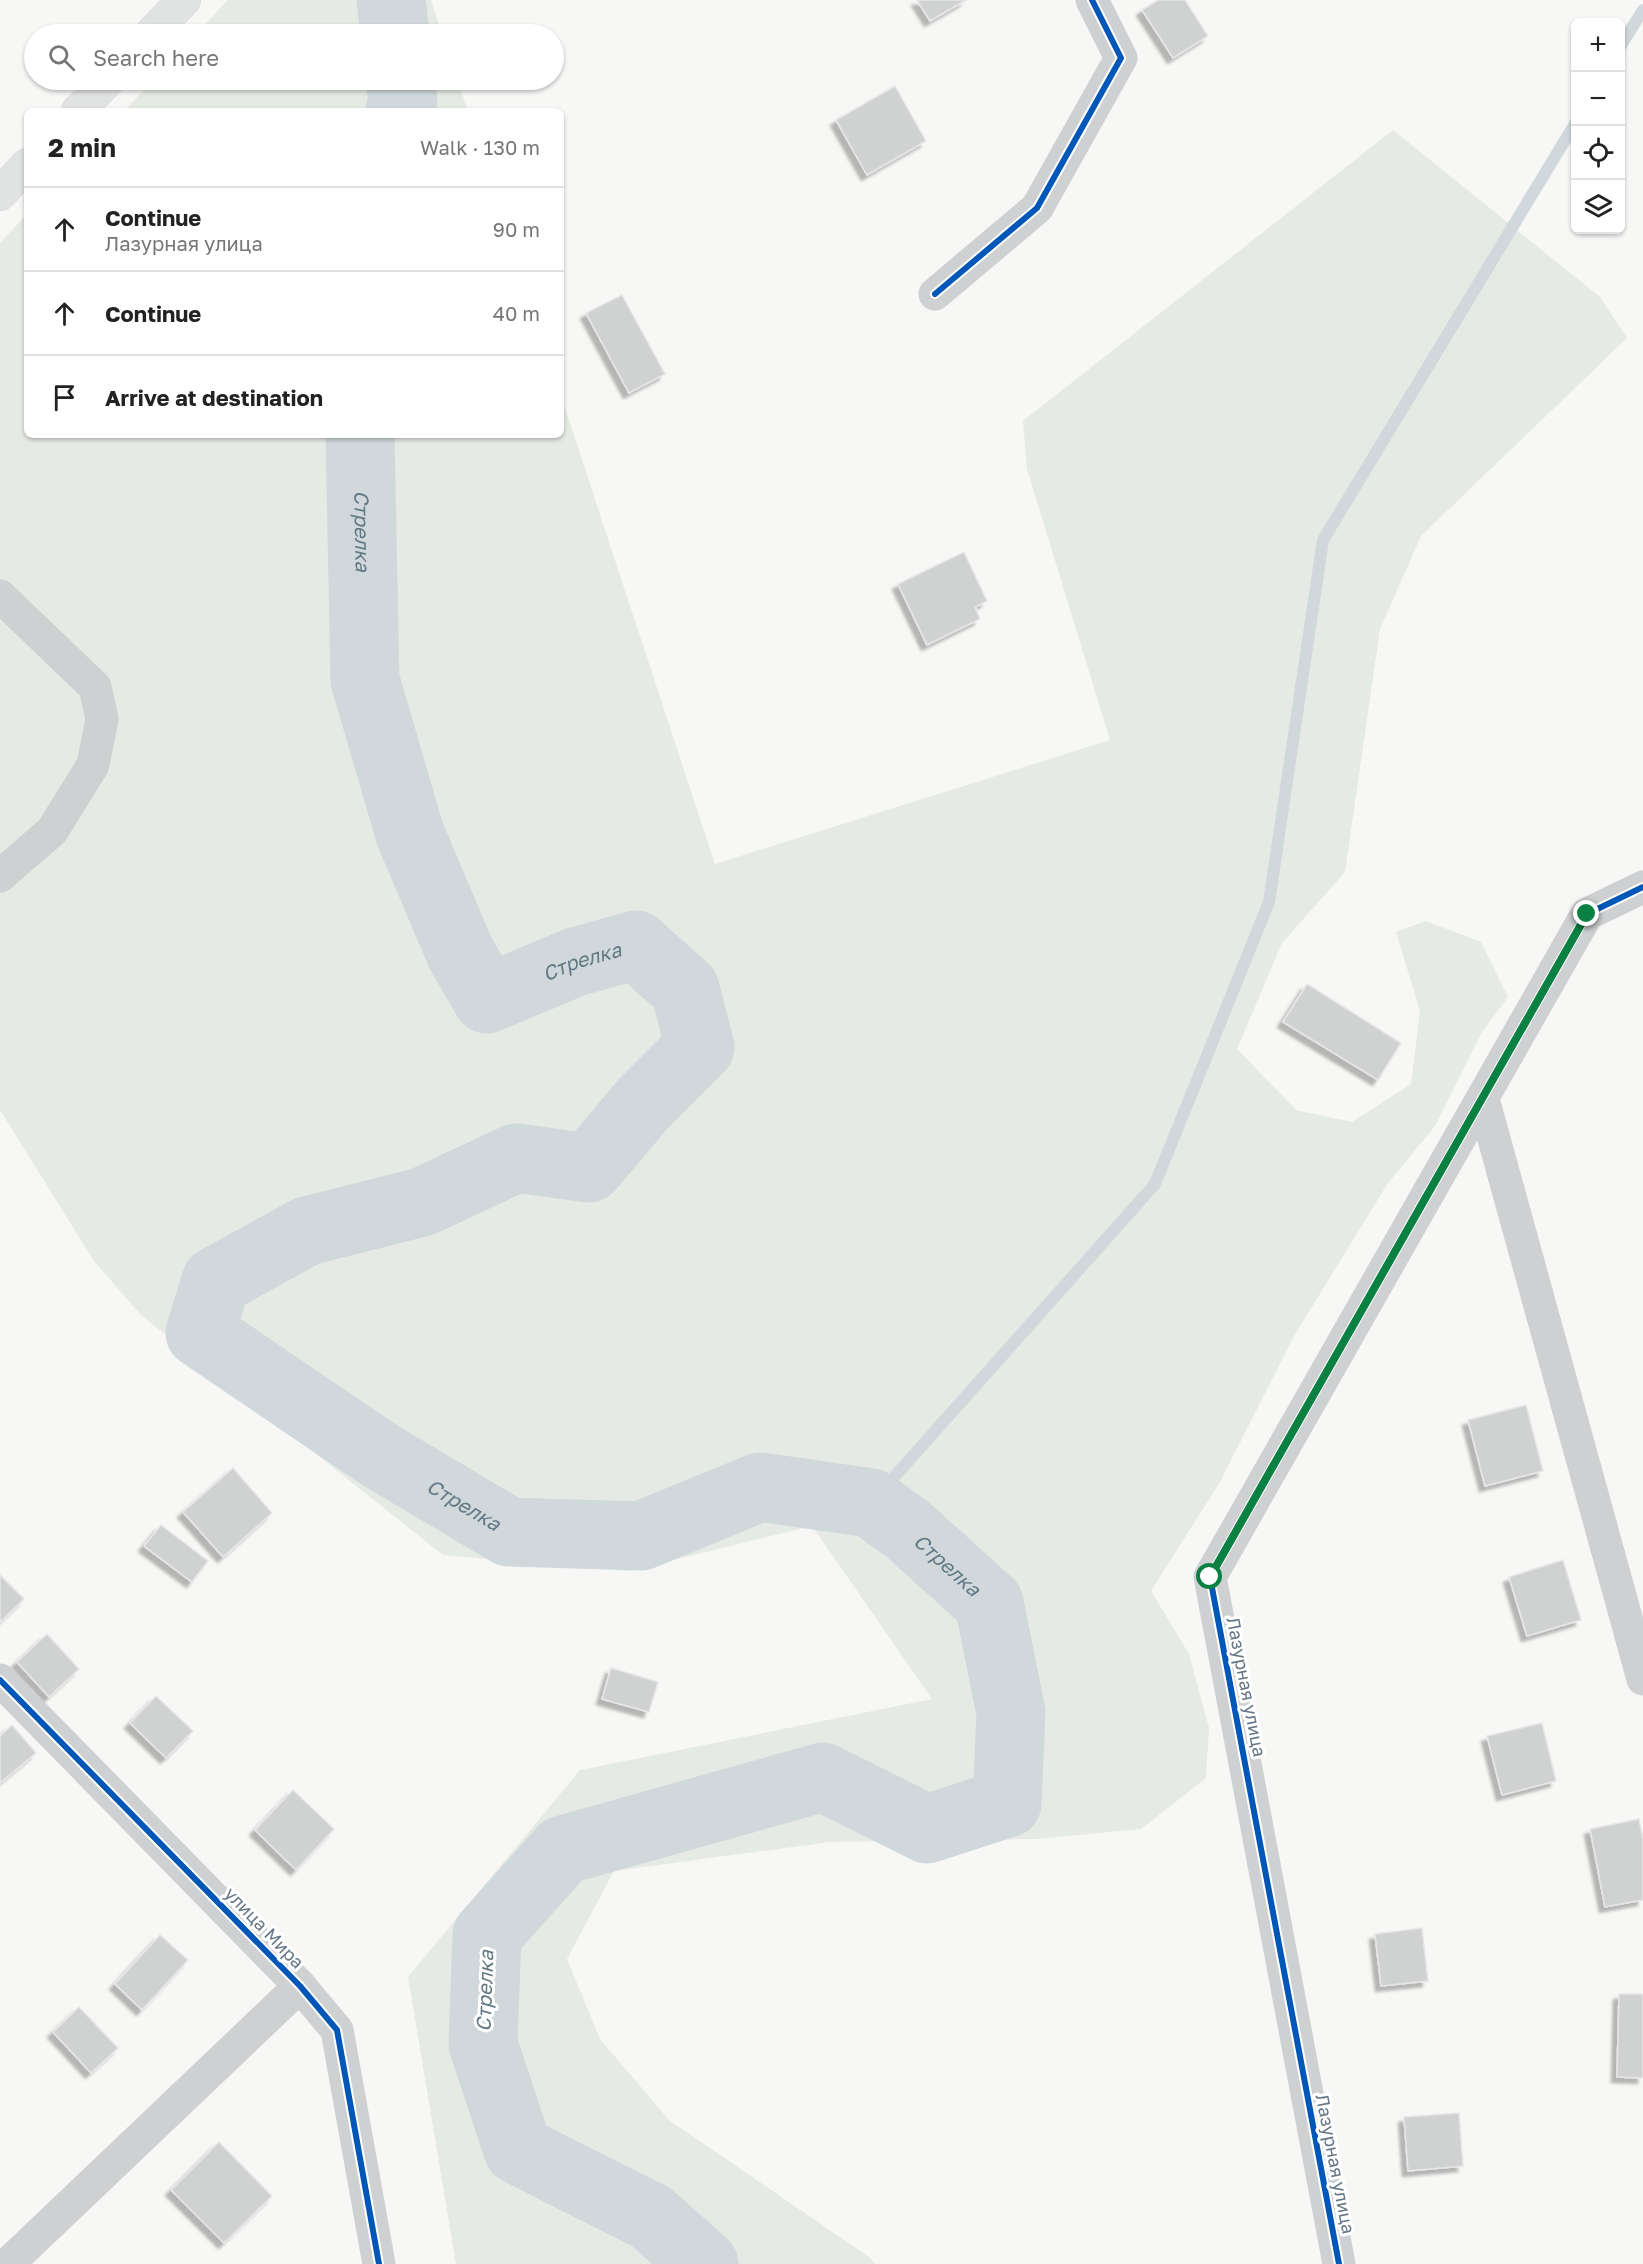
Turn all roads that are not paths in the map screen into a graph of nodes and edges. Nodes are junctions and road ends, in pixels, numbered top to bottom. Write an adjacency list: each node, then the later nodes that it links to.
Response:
1 (184, 0): 3 (main road)
2 (1092, 0): 8 (street)
3 (161, 24)
4 (98, 90): 5 (main road)
5 (81, 108)
6 (24, 168): 7 (main road)
7 (0, 192)
8 (935, 294)
9 (0, 596): 10 (street)
10 (0, 876)
11 (1643, 887): 12 (street, Лазурная улица)
12 (1481, 1102): 13 (street); 18 (street, Лазурная улица)
13 (1643, 1679)
14 (0, 1680): 15 (street, улица Мира)
15 (300, 1986): 16 (street); 17 (street, улица Мира)
16 (8, 2264)
17 (379, 2264)
18 (1339, 2264)

